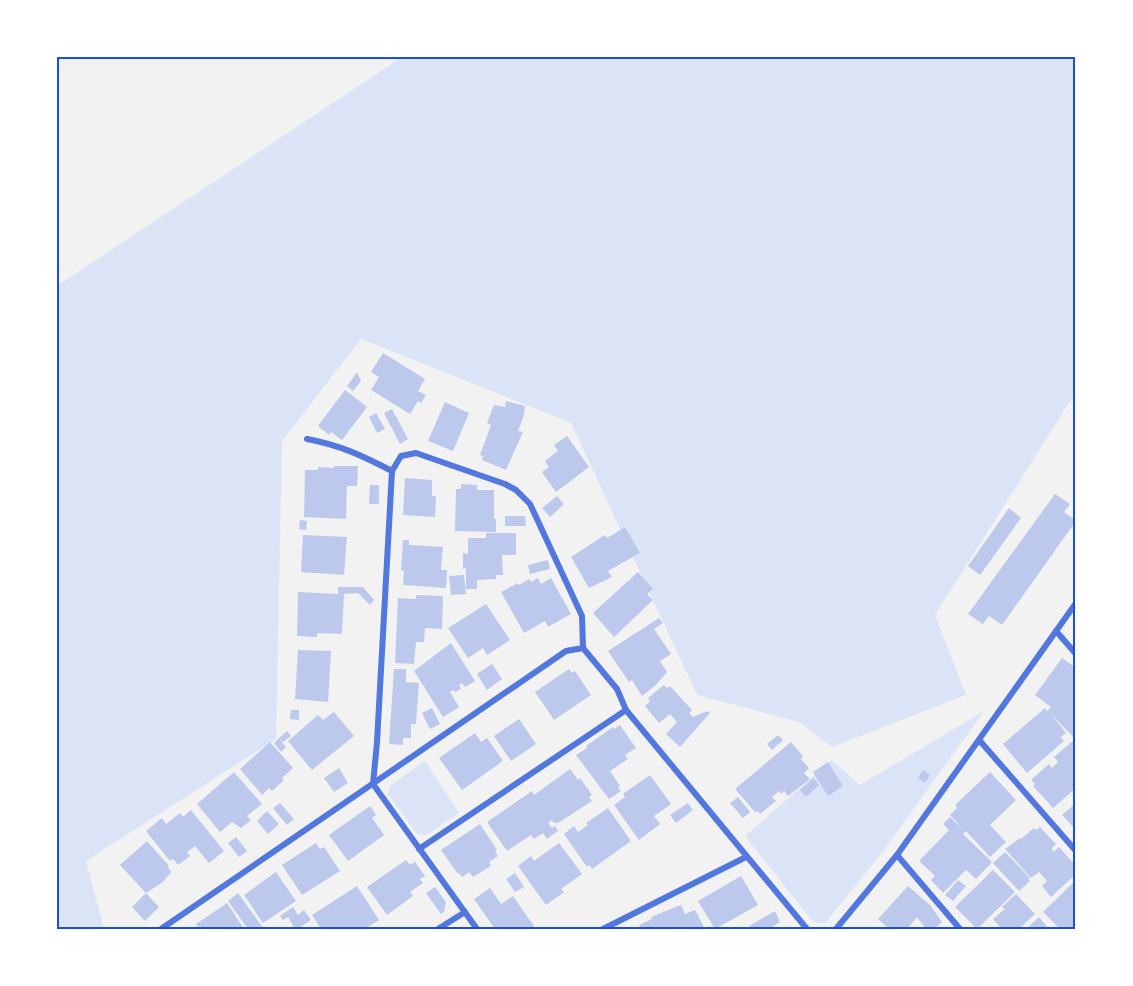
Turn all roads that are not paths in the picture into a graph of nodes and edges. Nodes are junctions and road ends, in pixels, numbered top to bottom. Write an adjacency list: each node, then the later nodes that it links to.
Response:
1 (307, 439): 2 (street)
2 (392, 471): 5 (street); 9 (street)
3 (1076, 603): 4 (street)
4 (1056, 631): 6 (street); 8 (street)
5 (582, 648): 7 (street); 9 (street)
6 (1076, 654)
7 (626, 710): 10 (street); 13 (street)
8 (980, 741): 11 (street); 12 (street)
9 (373, 784): 10 (street); 15 (street)
10 (419, 849): 14 (street)
11 (1076, 851)
12 (897, 855): 20 (street); 21 (street)
13 (746, 857): 18 (street); 19 (street)
14 (465, 912): 16 (street); 17 (street)
15 (161, 929)
16 (438, 929)
17 (477, 929)
18 (603, 929)
19 (807, 929)
20 (836, 929)
21 (960, 929)

